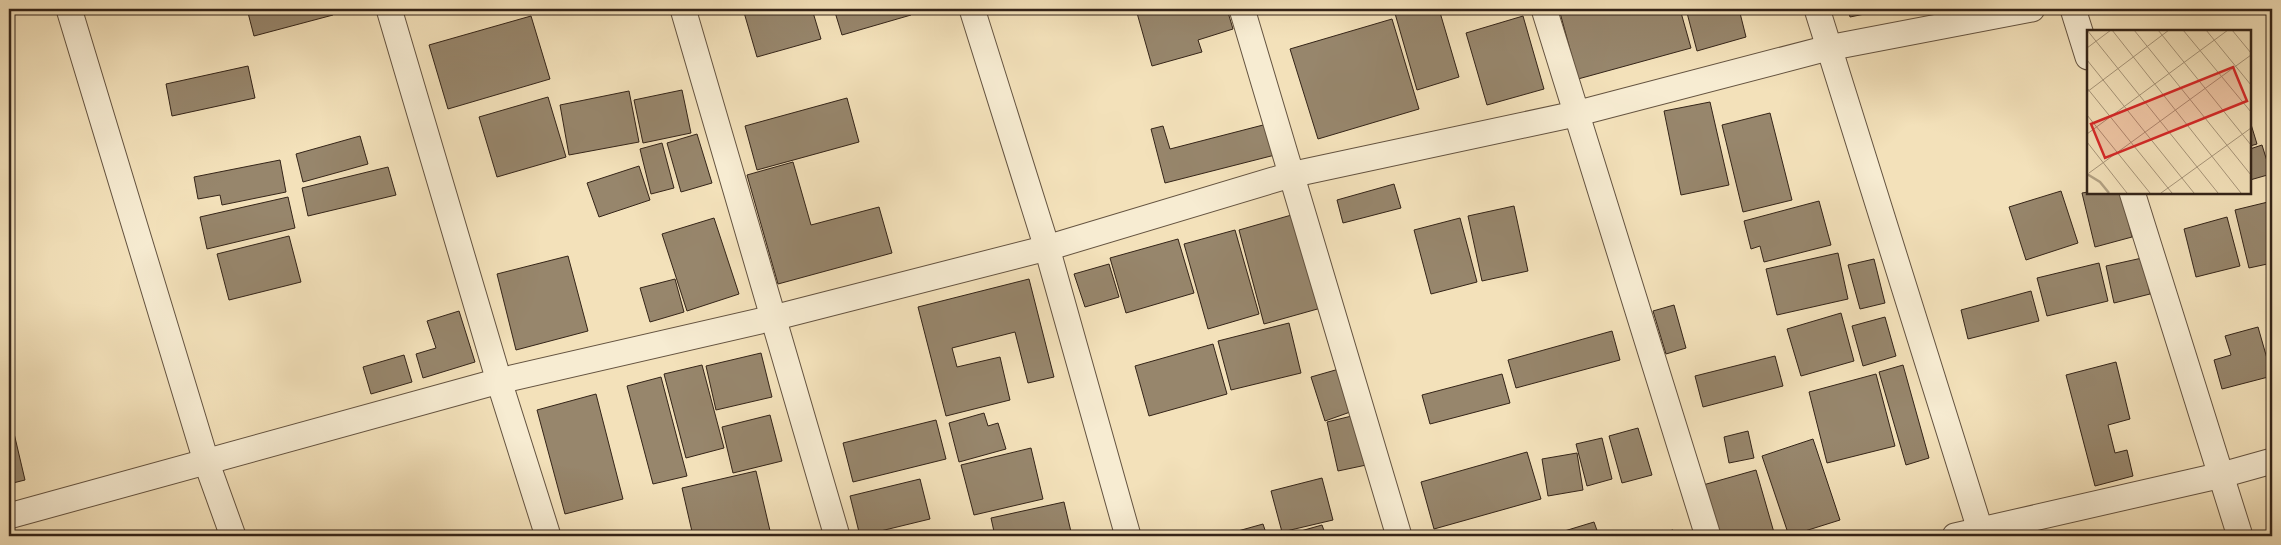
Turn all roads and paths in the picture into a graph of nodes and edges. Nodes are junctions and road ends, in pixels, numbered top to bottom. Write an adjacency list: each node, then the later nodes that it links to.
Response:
1 (68, 9): 18 (street)
2 (389, 9): 17 (street)
3 (683, 9): 16 (street)
4 (972, 9): 15 (street)
5 (1242, 9): 13 (street)
6 (1544, 9): 12 (street)
7 (1817, 9): 10 (street)
8 (2032, 9): 10 (street)
9 (2073, 9): 11 (street)
10 (1828, 48): 12 (street); 22 (street)
11 (2087, 54)
12 (1575, 114): 13 (street); 28 (street)
13 (1290, 175): 15 (street); 27 (street)
14 (2133, 194): 20 (street)
15 (1047, 248): 16 (street); 26 (street)
16 (774, 318): 17 (street); 25 (street)
17 (499, 381): 18 (street); 24 (street)
18 (206, 461): 21 (street); 23 (street)
19 (2272, 461): 20 (street)
20 (2222, 475): 22 (street); 30 (street)
21 (9, 516)
22 (1981, 533): 29 (street)
23 (233, 536)
24 (548, 536)
25 (837, 536)
26 (1128, 536)
27 (1398, 536)
28 (1708, 536)
29 (1955, 536)
30 (2240, 536)

